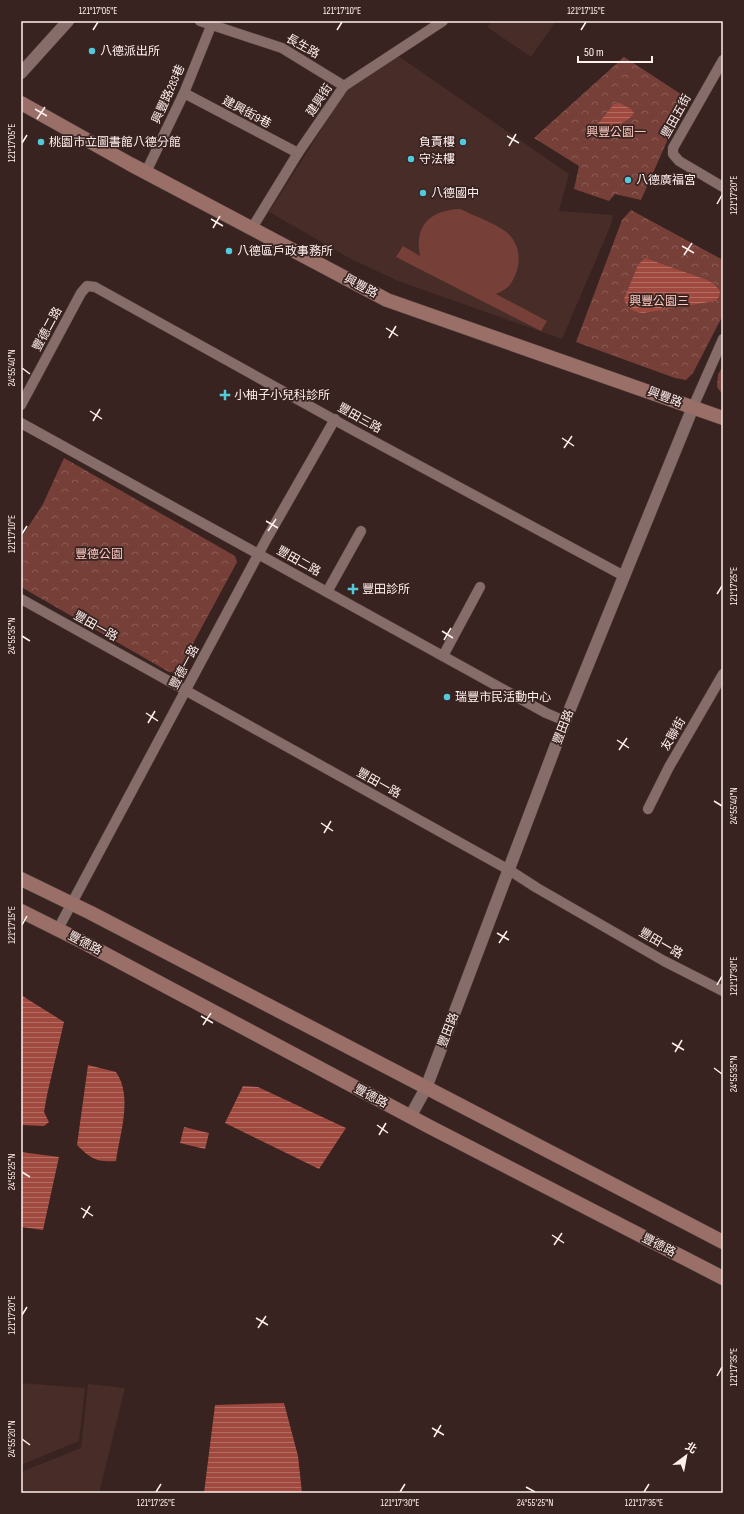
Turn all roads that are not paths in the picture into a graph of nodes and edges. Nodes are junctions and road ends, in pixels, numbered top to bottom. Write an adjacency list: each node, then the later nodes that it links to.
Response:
1 (68, 21): 6 (street)
2 (200, 21): 4 (street, 長生路)
3 (443, 21): 7 (street, 建興街)
4 (211, 26): 7 (street, 長生路); 8 (street, 興豐路283巷)
5 (723, 60): 12 (street, 豐田五街)
6 (21, 73)
7 (344, 86): 10 (street, 建興街)
8 (184, 93): 10 (street, 建興街9巷); 11 (street, 興豐路283巷)
9 (21, 104): 11 (main road, 興豐路)
10 (298, 153): 13 (street, 建興街)
11 (146, 172): 13 (main road, 興豐路)
12 (723, 187)
13 (252, 228): 17 (main road, 興豐路)
14 (85, 288): 16 (street, 豐德二路); 19 (street, 豐田三路)
15 (723, 340): 17 (street, 豐田路)
16 (21, 405)
17 (693, 407): 18 (main road, 興豐路); 23 (street, 豐田路)
18 (723, 418)
19 (336, 419): 22 (street, 豐德一路); 23 (street, 豐田三路)
20 (21, 423): 22 (street, 豐田二路)
21 (361, 531): 25 (street)
22 (259, 554): 25 (street, 豐田二路); 29 (street, 豐德一路)
23 (624, 576): 30 (street, 豐田路)
24 (480, 587): 27 (street)
25 (327, 592): 27 (street, 豐田二路)
26 (21, 599): 29 (street, 豐田一路)
27 (443, 656): 30 (street, 豐田二路)
28 (723, 674): 31 (street, 友聯街)
29 (186, 690): 32 (street, 豐田一路); 34 (street, 豐德一路)
30 (565, 721): 32 (street, 豐田路)
31 (648, 809)
32 (509, 870): 37 (street, 豐田一路); 38 (street, 豐田路)
33 (21, 879): 34 (main road)
34 (71, 903): 36 (street, 豐德一路); 38 (main road)
35 (21, 911): 36 (main road, 豐德路)
36 (58, 929): 39 (main road, 豐德路)
37 (723, 991)
38 (426, 1088): 39 (street, 豐田路); 40 (main road)
39 (410, 1117): 41 (main road, 豐德路)
40 (723, 1242)
41 (723, 1278)

